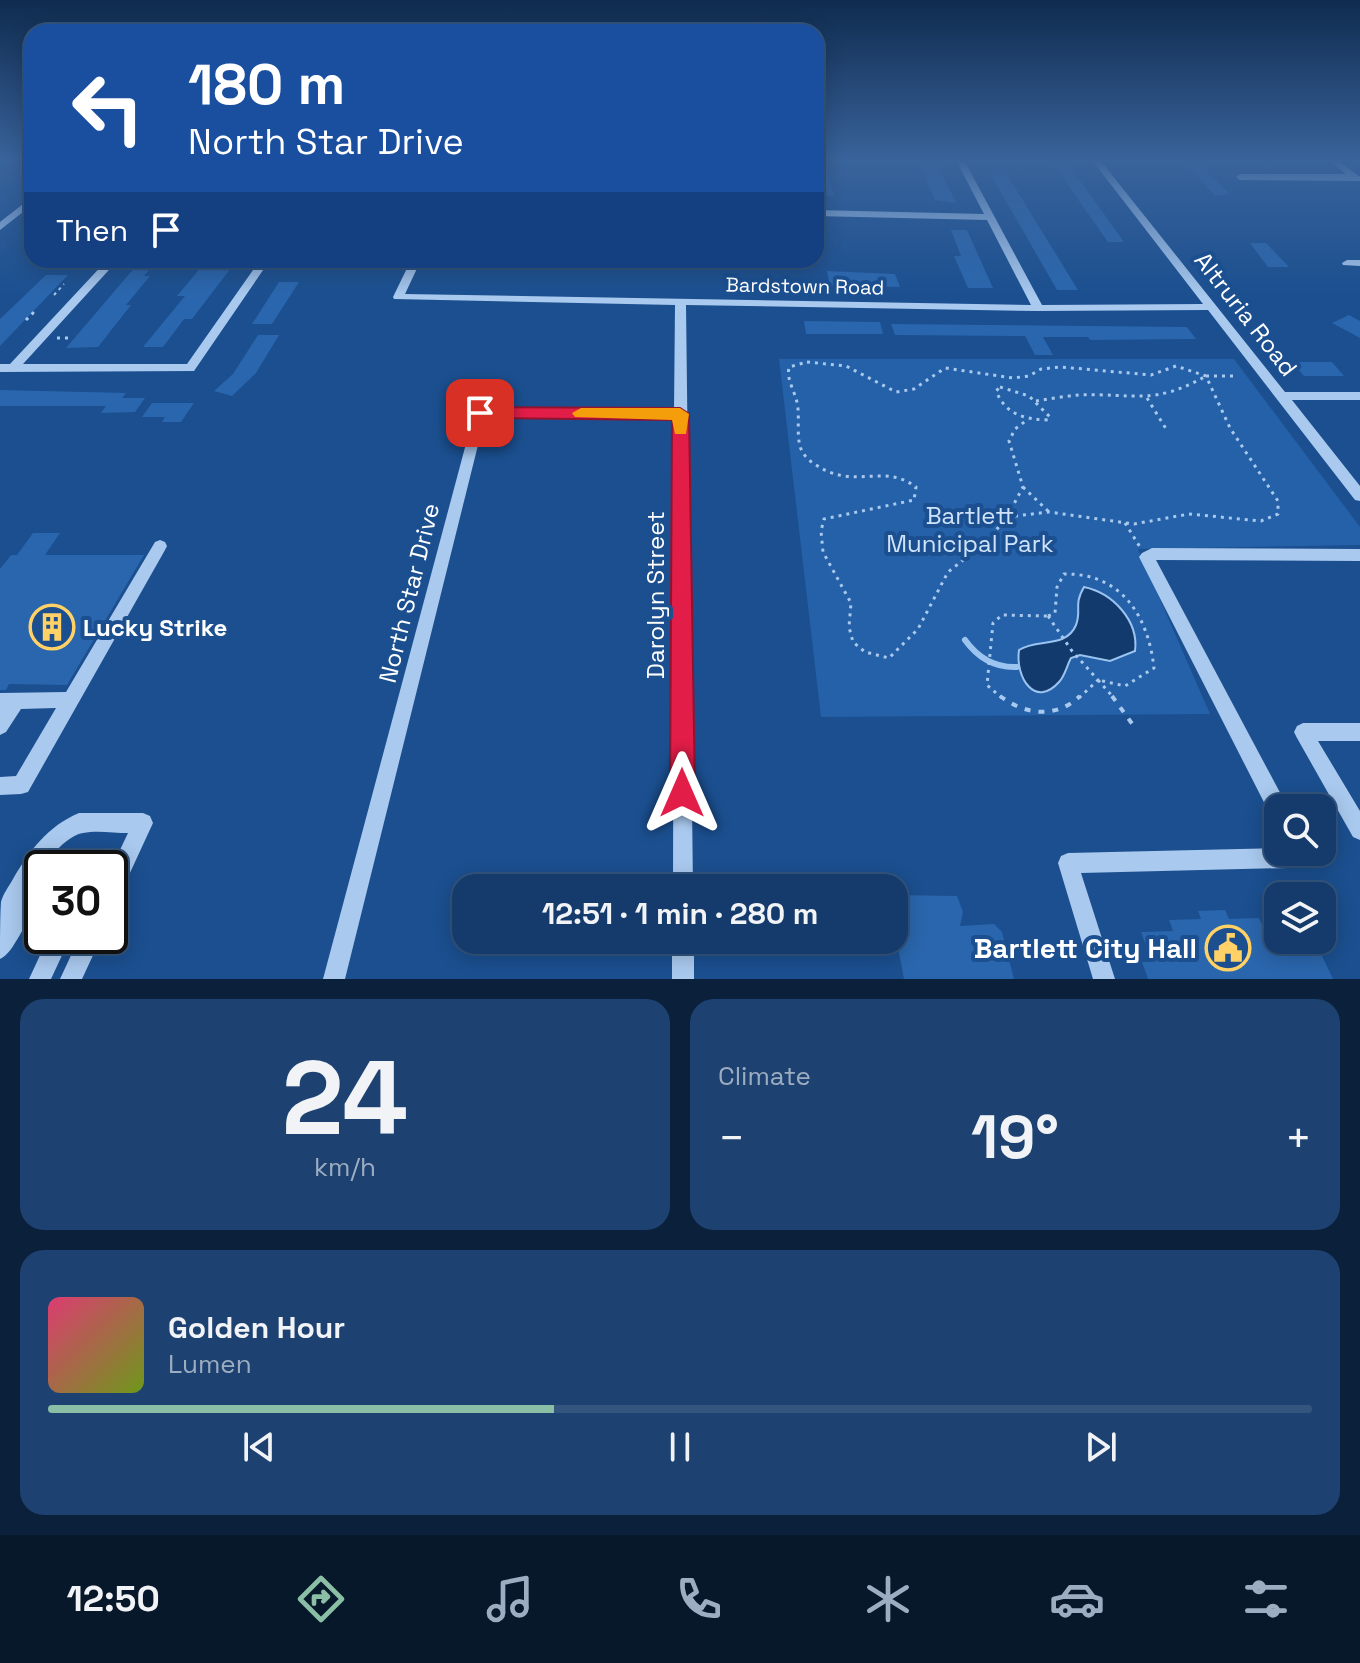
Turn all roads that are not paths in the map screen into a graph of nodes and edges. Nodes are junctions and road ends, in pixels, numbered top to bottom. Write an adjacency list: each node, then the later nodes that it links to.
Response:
1 (984, 206): 5 (street)
2 (1132, 206): 13 (street, Altruria Road)
3 (24, 207): 6 (street)
4 (824, 213): 5 (street)
5 (990, 217): 14 (street)
6 (0, 227)
7 (1347, 263): 8 (street)
8 (1360, 263)
9 (105, 268): 15 (street)
10 (259, 268): 15 (street)
11 (412, 268): 12 (street, Bardstown Road)
12 (680, 302): 14 (street, Bardstown Road); 18 (street, Darolyn Street)
13 (1212, 307): 14 (street, Bardstown Road); 16 (street, Altruria Road)
14 (1038, 308)
15 (7, 368)
16 (1282, 396): 17 (street); 19 (street, Altruria Road)
17 (1360, 396)
18 (680, 414): 32 (street, Darolyn Street); 42 (street, North Star Drive)
19 (1360, 496)
20 (160, 546): 22 (street)
21 (1360, 555): 27 (street)
22 (70, 700): 23 (street); 26 (street)
23 (8, 701): 24 (street)
24 (0, 726)
25 (1360, 732): 28 (street)
26 (0, 786)
27 (1270, 794)
28 (1360, 830)
29 (46, 850): 30 (street)
30 (128, 855)
31 (1264, 859): 44 (street)
32 (683, 874)
33 (24, 887): 35 (street)
34 (24, 903): 35 (street)
35 (9, 920): 36 (street)
36 (0, 948)
37 (52, 954): 40 (street)
38 (82, 954): 41 (street)
39 (683, 954): 43 (street)
40 (40, 979)
41 (71, 979)
42 (334, 979)
43 (683, 979)
44 (1104, 979)

